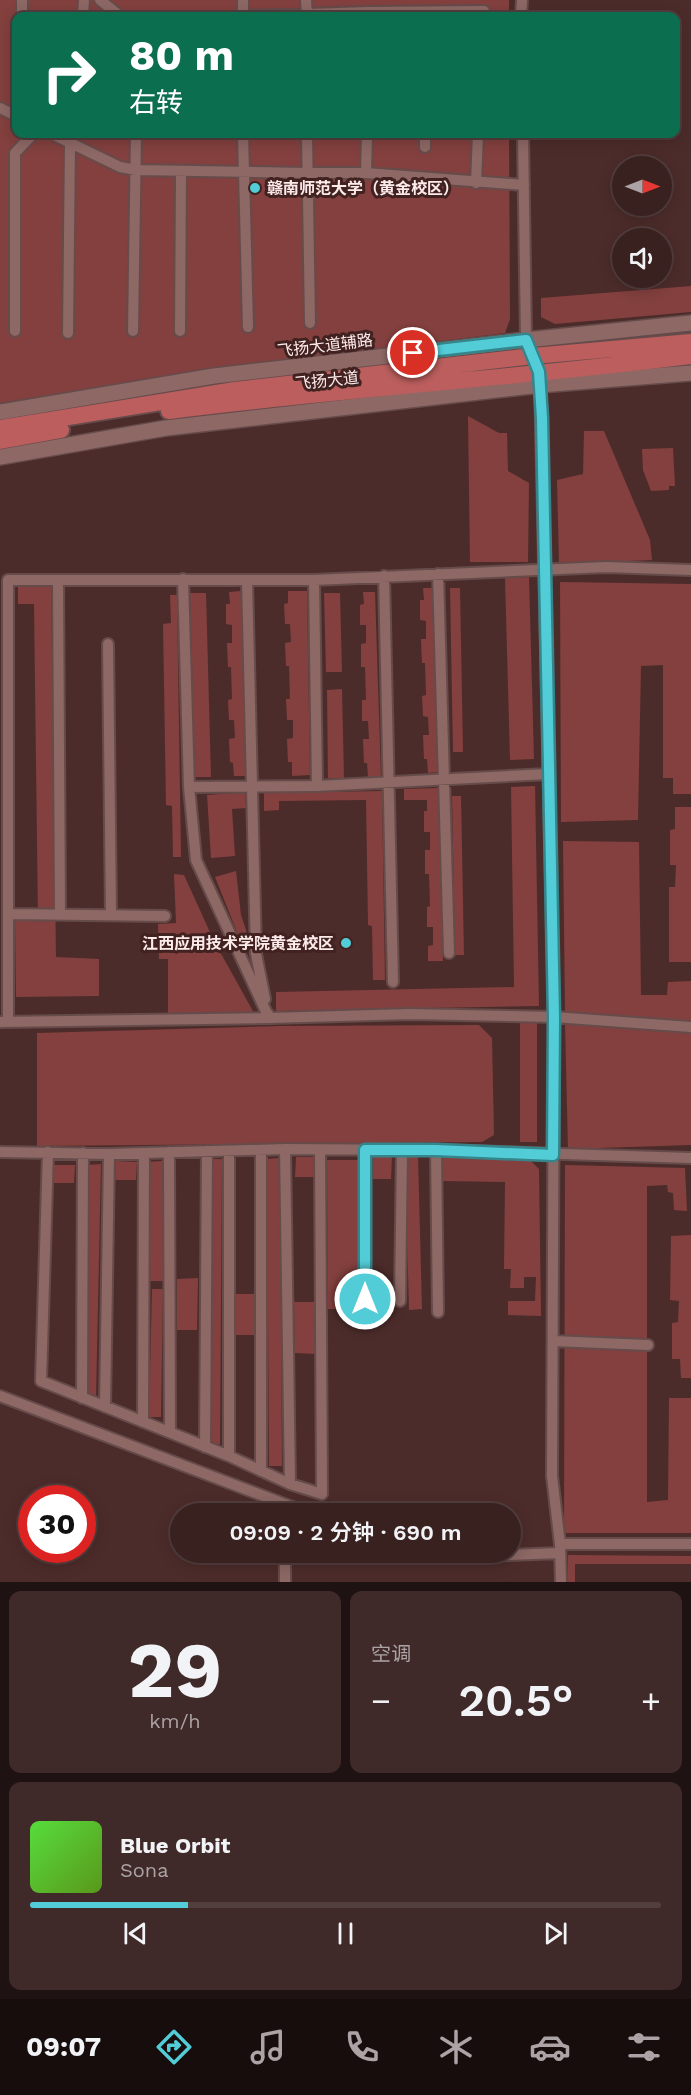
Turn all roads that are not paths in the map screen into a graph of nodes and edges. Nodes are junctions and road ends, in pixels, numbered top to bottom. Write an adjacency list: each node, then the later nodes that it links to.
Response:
1 (100, 0): 4 (street)
2 (428, 9): 3 (street); 5 (street)
3 (484, 9)
4 (115, 12)
5 (392, 12)
6 (29, 138): 28 (street)
7 (61, 138): 16 (street)
8 (77, 138): 16 (street)
9 (136, 138): 18 (street)
10 (243, 138): 20 (street)
11 (306, 138): 22 (street)
12 (367, 138): 21 (street)
13 (425, 138): 17 (street)
14 (478, 138): 23 (street)
15 (523, 138): 24 (street)
16 (74, 144): 18 (street); 31 (street)
17 (425, 147)
18 (136, 170): 19 (street); 29 (street)
19 (181, 172): 20 (street); 30 (street)
20 (243, 172): 22 (street); 27 (street)
21 (366, 172): 22 (street); 23 (street)
22 (306, 173): 25 (street)
23 (476, 183): 24 (street)
24 (524, 185): 32 (street)
25 (310, 323)
26 (691, 323): 32 (street, 飞扬大道辅路)
27 (248, 327)
28 (15, 331)
29 (133, 331)
30 (180, 331)
31 (68, 333)
32 (526, 340): 34 (street, 飞扬大道辅路); 38 (street)
33 (691, 342): 38 (main road, 飞扬大道)
34 (390, 356): 37 (street); 41 (street, 飞扬大道辅路)
35 (691, 356): 36 (main road, 飞扬大道)
36 (633, 363): 38 (main road, 飞扬大道); 39 (street)
37 (449, 366): 38 (main road, 飞扬大道); 44 (main road, 飞扬大道)
38 (537, 371): 39 (street); 40 (main road, 飞扬大道); 42 (street); 50 (street)
39 (689, 374)
40 (405, 384): 42 (street); 46 (main road, 飞扬大道)
41 (120, 392): 43 (street, 飞扬大道辅路); 44 (street)
42 (359, 406): 48 (street)
43 (0, 412)
44 (68, 418): 45 (main road, 飞扬大道)
45 (0, 428)
46 (29, 436): 47 (main road, 飞扬大道); 48 (street)
47 (0, 441)
48 (80, 444): 49 (street)
49 (0, 457)
50 (545, 570): 51 (street); 52 (street); 59 (street)
51 (691, 570)
52 (438, 574): 53 (street); 60 (street)
53 (384, 576): 57 (street); 61 (street)
54 (183, 579): 55 (street); 56 (street); 63 (street)
55 (58, 580): 65 (street); 66 (street)
56 (247, 580): 57 (street); 64 (street)
57 (314, 580): 62 (street)
58 (108, 644): 67 (street)
59 (548, 774): 60 (street); 71 (street)
60 (444, 779): 61 (street); 69 (street)
61 (387, 783): 62 (street); 70 (street)
62 (317, 786): 64 (street)
63 (189, 787): 64 (street); 72 (street)
64 (253, 787): 72 (street)
65 (9, 914): 66 (street); 73 (street)
66 (60, 914): 67 (street)
67 (111, 915): 68 (street)
68 (165, 916)
69 (448, 953)
70 (393, 982)
71 (554, 1017): 72 (street); 74 (street); 89 (street)
72 (269, 1018): 73 (street)
73 (4, 1022)
74 (691, 1027)
75 (285, 1149): 76 (street); 77 (street); 104 (street)
76 (261, 1150): 82 (street); 103 (street)
77 (320, 1150): 78 (street); 104 (street)
78 (365, 1150): 79 (street); 93 (street)
79 (402, 1150): 80 (street); 91 (street)
80 (436, 1150): 89 (street); 92 (street)
81 (207, 1151): 82 (street); 85 (street); 101 (street)
82 (229, 1151): 102 (street)
83 (0, 1152): 84 (street)
84 (48, 1152): 87 (street); 97 (street)
85 (170, 1152): 86 (street); 100 (street)
86 (144, 1153): 88 (street); 99 (street)
87 (83, 1154): 88 (street); 97 (street)
88 (109, 1154): 98 (street)
89 (553, 1155): 90 (street); 94 (street)
90 (691, 1158)
91 (400, 1301)
92 (438, 1312)
93 (365, 1320)
94 (553, 1341): 95 (street); 107 (street)
95 (648, 1345)
96 (0, 1396): 105 (street)
97 (82, 1398): 98 (street)
98 (105, 1407): 99 (street)
99 (143, 1422): 100 (street)
100 (170, 1432): 101 (street)
101 (205, 1447): 102 (street)
102 (229, 1456): 103 (street)
103 (261, 1471): 104 (street)
104 (291, 1484)
105 (272, 1503)
106 (691, 1544): 107 (street)
107 (560, 1548): 108 (street); 111 (street)
108 (521, 1552)
109 (285, 1563): 110 (street)
110 (285, 1582)
111 (561, 1582)

